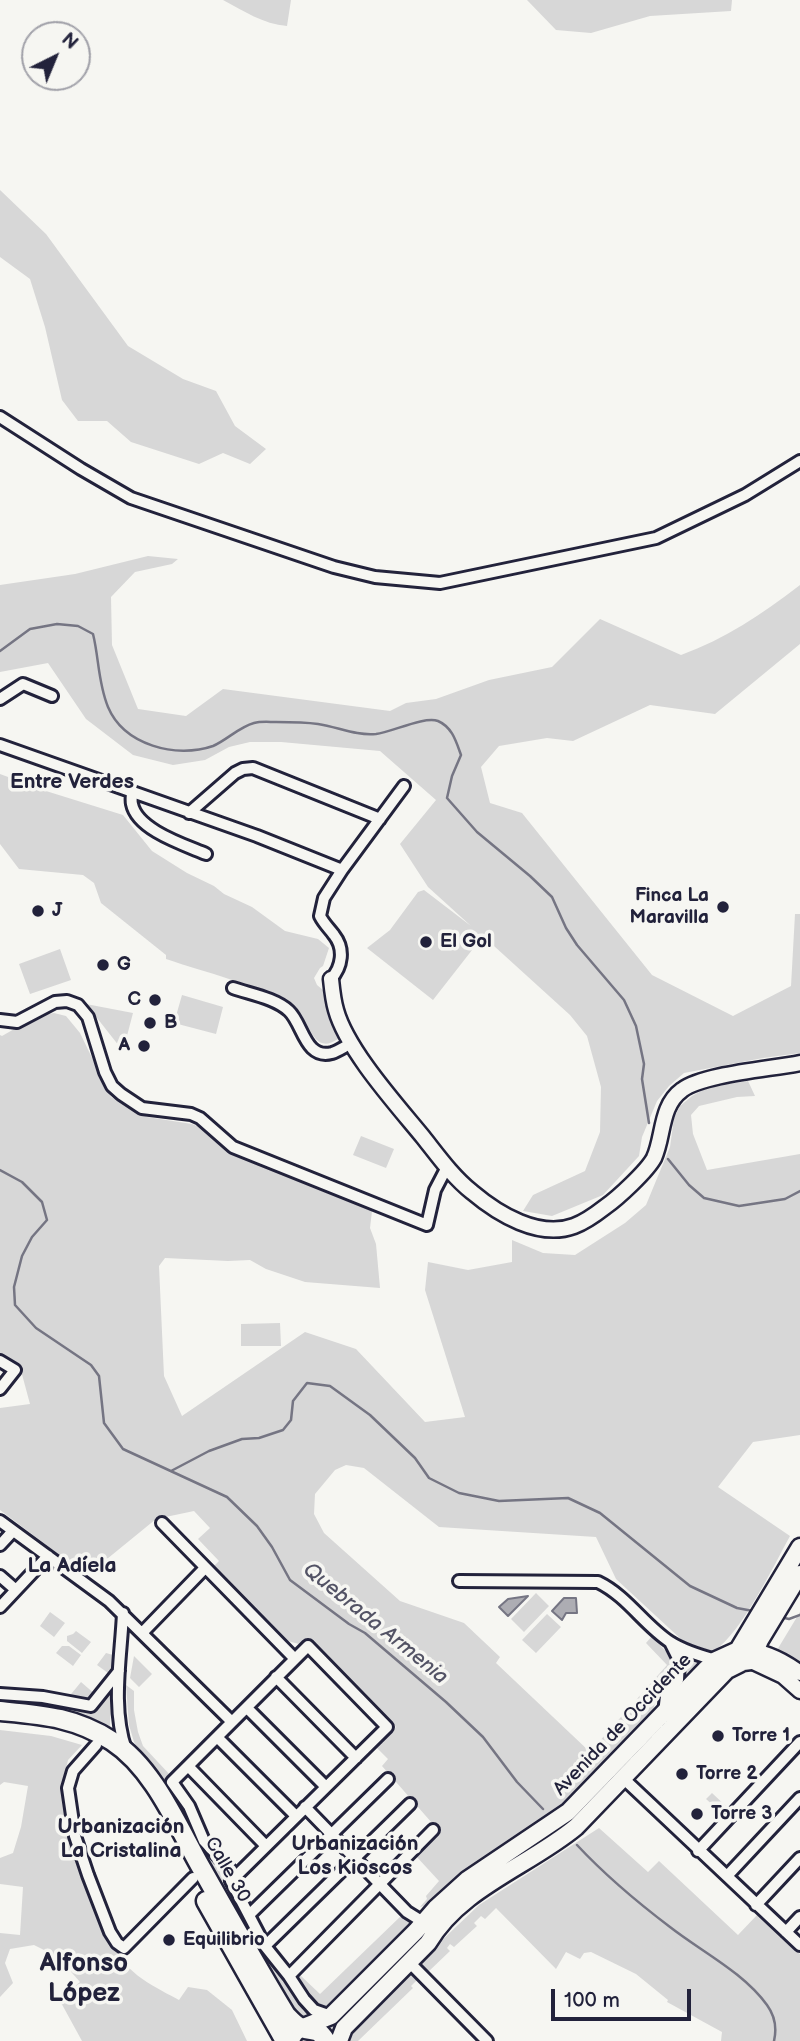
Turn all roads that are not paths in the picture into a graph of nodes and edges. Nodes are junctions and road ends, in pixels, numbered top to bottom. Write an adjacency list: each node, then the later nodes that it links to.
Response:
1 (0, 417): 2 (street)
2 (800, 461)
3 (52, 696): 4 (street)
4 (0, 699)
5 (0, 745): 7 (street)
6 (404, 786): 9 (street)
7 (132, 792): 8 (street); 10 (street)
8 (189, 813): 9 (street); 11 (street)
9 (380, 818): 11 (street)
10 (206, 855)
11 (342, 870): 12 (street)
12 (331, 979): 15 (street)
13 (233, 988): 15 (street)
14 (0, 1020): 17 (street)
15 (352, 1043): 17 (street)
16 (800, 1063): 17 (street)
17 (447, 1167)
18 (0, 1361): 19 (street)
19 (0, 1389)
20 (0, 1521): 22 (street)
21 (162, 1523): 26 (street)
22 (13, 1531): 23 (street); 25 (street)
23 (0, 1545)
24 (798, 1551): 35 (main road)
25 (48, 1556): 30 (street); 32 (street)
26 (205, 1568): 33 (street); 36 (street)
27 (800, 1574): 35 (main road)
28 (0, 1576): 30 (street)
29 (459, 1581): 34 (street)
30 (16, 1590): 31 (street)
31 (0, 1607)
32 (123, 1614): 33 (street); 38 (street)
33 (143, 1632): 47 (street)
34 (670, 1642): 37 (street); 45 (street)
35 (750, 1647): 37 (main road, Avenida de Occidente); 39 (street); 41 (street); 54 (main road, Avenida de Occidente)
36 (295, 1659): 40 (street); 52 (street)
37 (716, 1660): 45 (main road, Avenida de Occidente)
38 (120, 1670): 42 (street); 51 (street)
39 (800, 1673)
40 (276, 1677): 43 (street); 52 (street)
41 (800, 1691)
42 (0, 1694)
43 (247, 1708): 47 (street); 56 (street)
44 (0, 1711): 51 (main road, Calle 30)
45 (664, 1715): 74 (main road, Avenida de Occidente)
46 (0, 1722): 50 (main road, Calle 30)
47 (232, 1722): 48 (street)
48 (217, 1737): 53 (street); 60 (street)
49 (800, 1742): 64 (street)
50 (96, 1745): 68 (main road, Calle 30); 68 (street)
51 (127, 1752): 81 (main road, Calle 30)
52 (356, 1758): 56 (street)
53 (188, 1766): 63 (street); 69 (street)
54 (623, 1778): 64 (street); 74 (main road, Avenida de Occidente)
55 (388, 1779): 62 (street)
56 (326, 1787): 59 (street)
57 (800, 1798): 67 (street)
58 (410, 1804): 65 (street)
59 (305, 1807): 60 (street); 62 (street)
60 (296, 1816): 63 (street)
61 (433, 1830): 70 (street)
62 (331, 1834): 65 (street); 72 (street)
63 (266, 1846): 69 (street)
64 (698, 1851): 67 (street)
65 (355, 1858): 70 (street); 77 (street)
66 (800, 1858): 71 (street)
67 (727, 1876): 71 (street)
68 (193, 1878): 81 (main road, Calle 30)
69 (233, 1878): 72 (street)
70 (379, 1883): 74 (street); 79 (street)
71 (756, 1905): 75 (street)
72 (249, 1915): 77 (street)
73 (800, 1917): 75 (street)
74 (429, 1926): 78 (main road, Avenida de Occidente); 80 (main road, Avenida de Occidente)
75 (786, 1932): 76 (street)
76 (800, 1945)
77 (265, 1946): 79 (street)
78 (409, 1962): 83 (main road, Avenida de Occidente); 84 (street)
79 (289, 1976): 80 (street)
80 (331, 2016): 81 (main road, Avenida de Occidente)
81 (292, 2037): 82 (main road, Calle 30)
82 (326, 2041)
83 (339, 2041)
84 (487, 2041)

